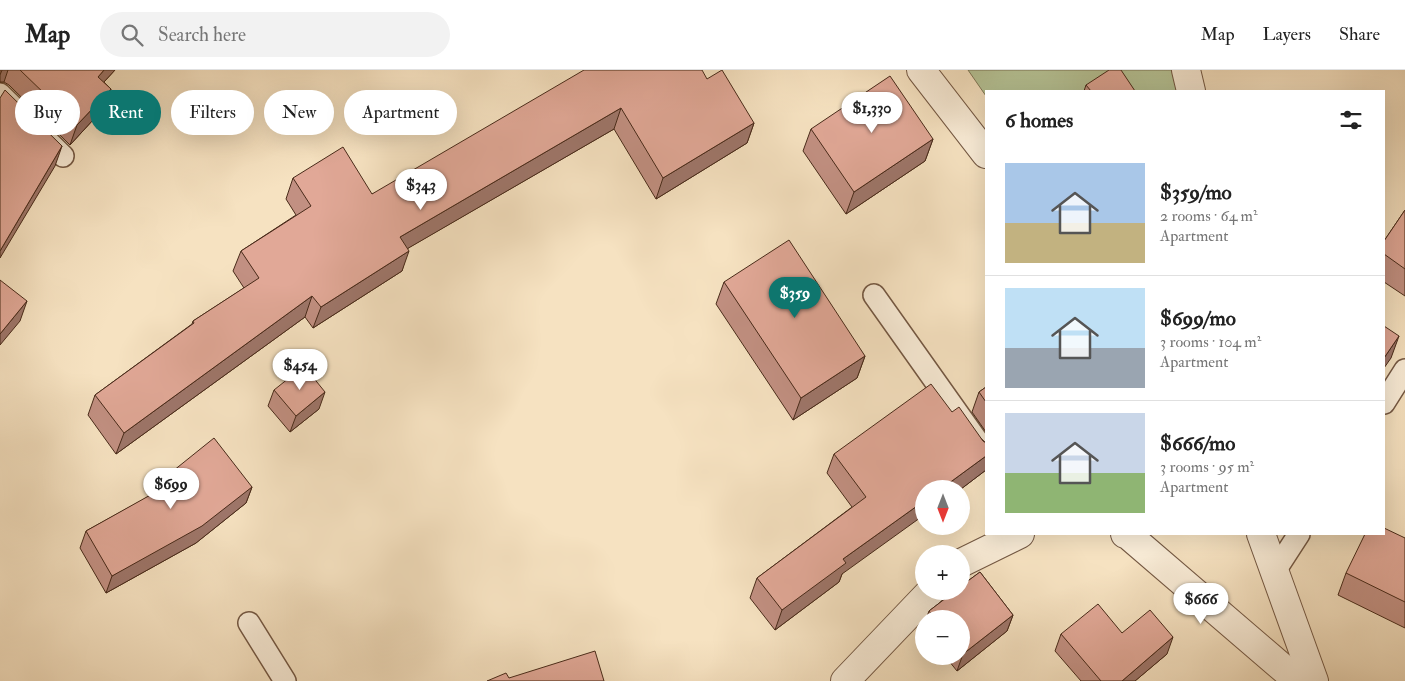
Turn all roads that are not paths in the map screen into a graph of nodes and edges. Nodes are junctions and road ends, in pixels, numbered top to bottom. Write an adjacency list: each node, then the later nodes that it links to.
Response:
1 (921, 70): 5 (street)
2 (1186, 70): 3 (street)
3 (1191, 90)
4 (0, 94): 6 (lane)
5 (985, 153)
6 (64, 156)
7 (874, 295): 10 (lane)
8 (1405, 370): 9 (lane)
9 (1385, 401)
10 (985, 451)
11 (1018, 535): 15 (street)
12 (1126, 535): 21 (street)
13 (1261, 535): 16 (street)
14 (1298, 535): 16 (lane)
15 (970, 559)
16 (1275, 572): 22 (street)
17 (922, 600): 20 (street)
18 (249, 623): 19 (lane)
19 (285, 681)
20 (845, 681)
21 (1298, 681)
22 (1314, 681)

